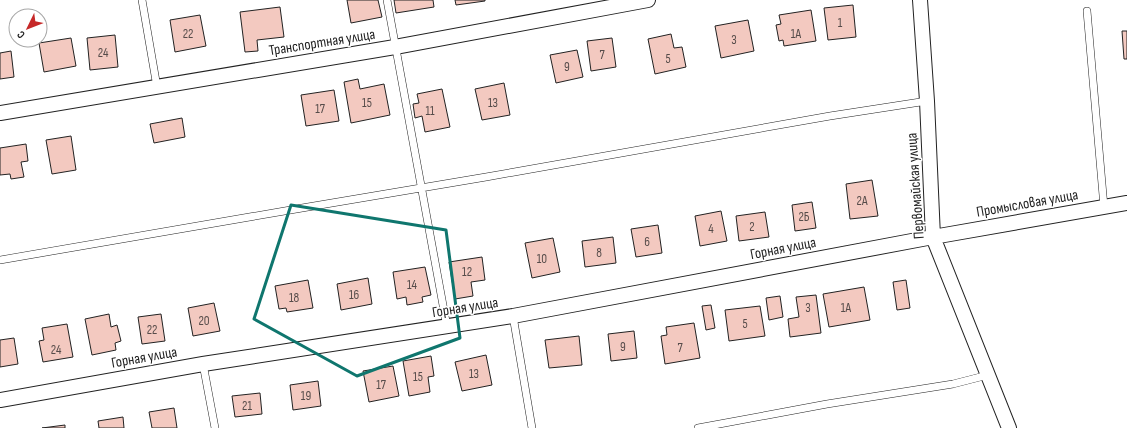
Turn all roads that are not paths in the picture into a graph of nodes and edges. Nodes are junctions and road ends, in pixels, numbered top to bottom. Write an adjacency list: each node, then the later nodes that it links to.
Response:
1 (142, 0): 7 (lane)
2 (387, 0): 6 (lane)
3 (648, 0): 6 (street, Транспортная улица)
4 (920, 0): 8 (street, Первомайская улица)
5 (1087, 11): 12 (lane)
6 (395, 47): 7 (street, Транспортная улица); 10 (lane)
7 (157, 87): 9 (street, Транспортная улица)
8 (927, 101): 10 (lane); 13 (street, Первомайская улица)
9 (0, 113)
10 (422, 188): 14 (lane); 16 (lane)
11 (1127, 203): 12 (street, Промысловая улица)
12 (1104, 207): 13 (street, Промысловая улица)
13 (933, 237): 15 (street, Горная улица); 18 (street, Первомайская улица)
14 (0, 260)
15 (513, 316): 16 (street, Горная улица); 21 (lane)
16 (447, 327): 17 (street, Горная улица)
17 (203, 364): 19 (street, Горная улица); 20 (lane)
18 (988, 375): 22 (lane); 23 (street, Первомайская улица)
19 (0, 400)
20 (215, 428)
21 (532, 428)
22 (698, 428)
23 (1009, 428)

